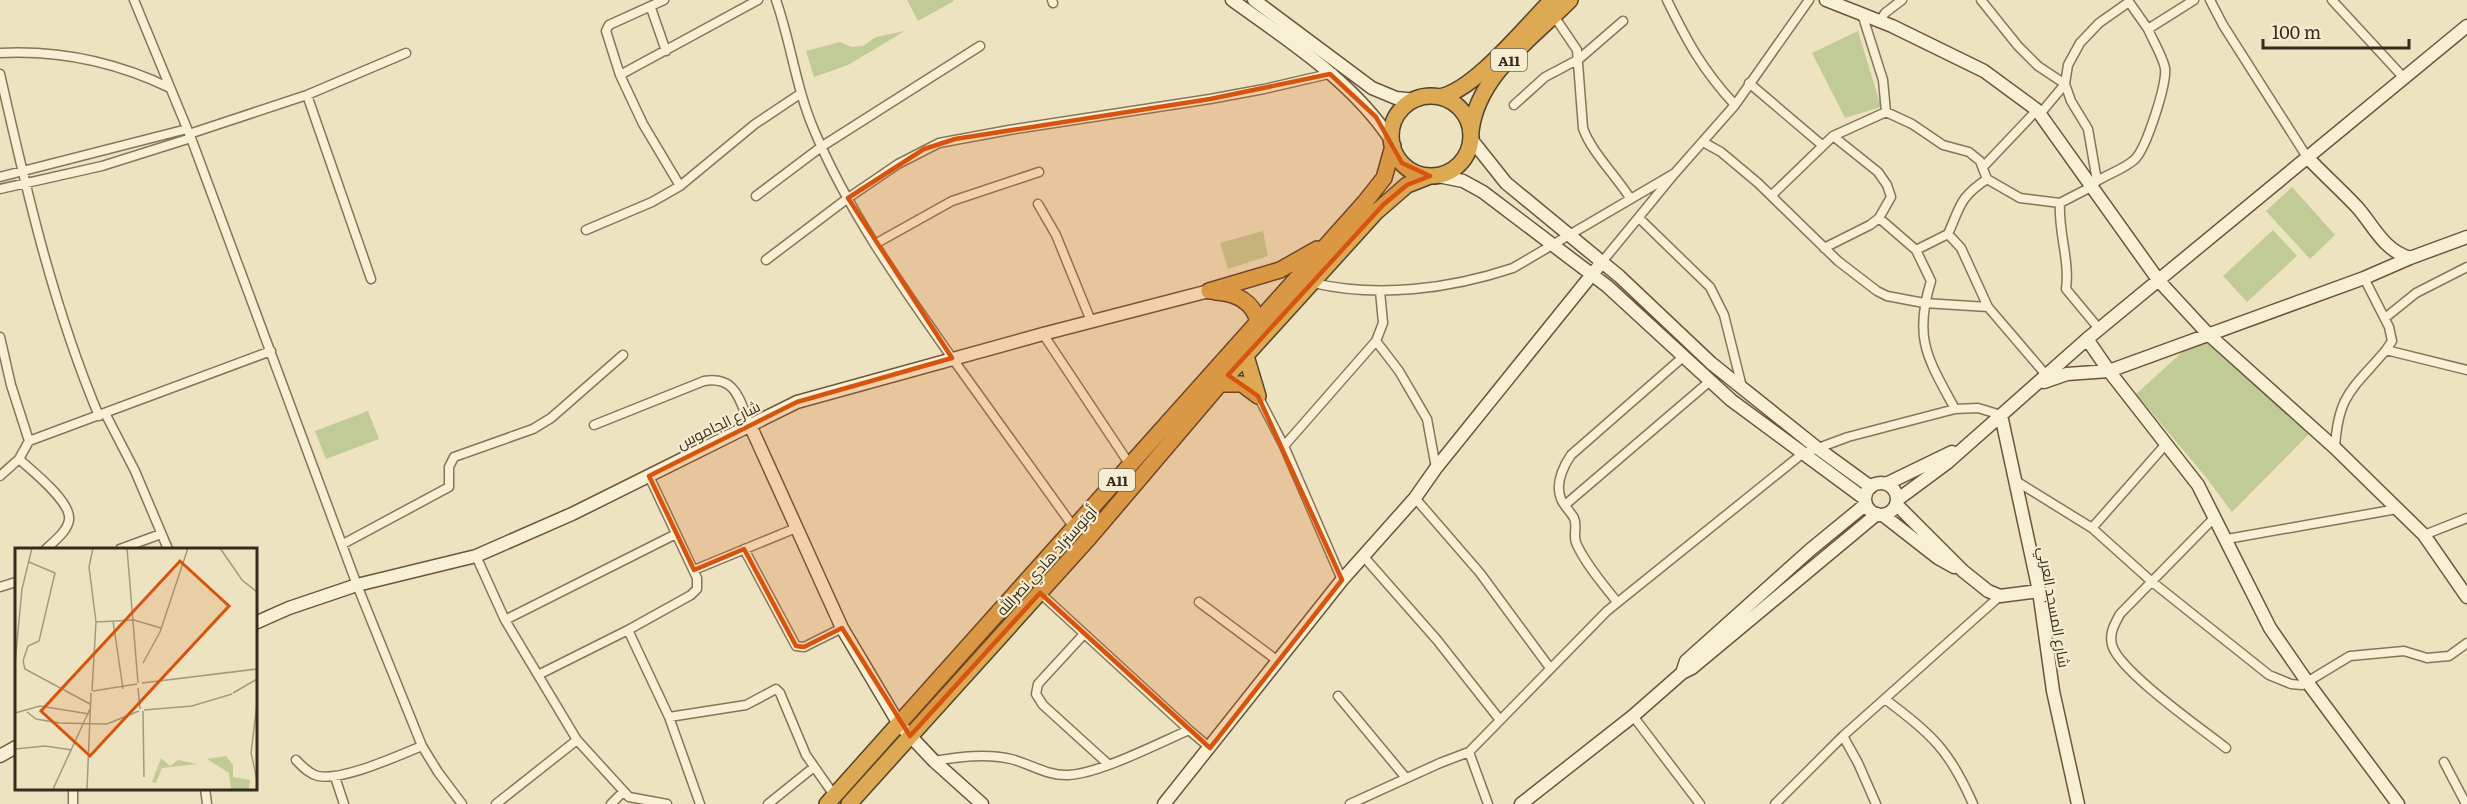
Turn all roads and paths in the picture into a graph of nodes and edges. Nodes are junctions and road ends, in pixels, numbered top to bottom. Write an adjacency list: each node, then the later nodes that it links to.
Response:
1 (134, 0): 36 (street)
2 (664, 0): 17 (street)
3 (758, 0): 25 (street)
4 (776, 0): 37 (street)
5 (1232, 0): 31 (street)
6 (1254, 0): 29 (street)
7 (1552, 0): 39 (highway, A11)
8 (1570, 0): 19 (highway, أوتوستراد هادي نصرالله / A11)
9 (1667, 0): 42 (street)
10 (1809, 0): 34 (street)
11 (1826, 0): 18 (street)
12 (1902, 0): 21 (street)
13 (1982, 0): 35 (street)
14 (2194, 0): 23 (street)
15 (2210, 0): 52 (street)
16 (2332, 0): 33 (street)
17 (651, 8): 25 (street); 32 (street)
18 (1862, 14): 21 (street); 43 (street)
19 (1554, 16): 28 (street); 47 (highway, أوتوستراد هادي نصرالله / A11)
20 (1623, 21): 28 (street)
21 (1880, 21): 44 (street)
22 (2467, 26): 33 (street)
23 (2148, 29): 35 (street); 61 (street)
24 (980, 46): 51 (street)
25 (666, 51): 32 (street)
26 (0, 53): 36 (street)
27 (406, 53): 38 (street)
28 (1578, 59): 41 (street); 67 (street)
29 (1344, 67): 31 (street); 40 (street)
30 (0, 74): 54 (street)
31 (1330, 74): 49 (street); 66 (street)
32 (620, 75): 62 (street)
33 (2404, 78): 52 (street)
34 (1749, 83): 42 (street); 50 (street)
35 (2065, 84): 44 (street); 61 (street)
36 (170, 88): 45 (street)
37 (800, 94): 51 (street); 62 (street)
38 (308, 95): 45 (street); 87 (street)
39 (1439, 97): 40 (highway, A11); 47 (highway)
40 (1417, 100): 49 (highway, أوتوستراد هادي نصرالله / A11)
41 (1514, 105)
42 (1735, 105): 48 (street)
43 (1886, 112): 46 (street); 53 (street)
44 (2038, 112): 53 (street); 61 (street)
45 (189, 134): 54 (street); 60 (street); 104 (street)
46 (1833, 136): 50 (street); 70 (street)
47 (1471, 137): 57 (highway, أوتوستراد هادي نصرالله / A11); 74 (street)
48 (1703, 142): 56 (street); 64 (street)
49 (1392, 143): 57 (highway); 76 (highway, أوتوستراد هادي نصرالله / A11)
50 (1822, 145): 64 (street)
51 (821, 147): 65 (street); 66 (street)
52 (2307, 157): 81 (street); 88 (street)
53 (1983, 167): 59 (street)
54 (22, 172): 58 (street); 60 (street)
55 (1039, 172): 77 (street)
56 (1675, 173): 67 (street); 71 (street)
57 (1434, 176): 78 (street); 89 (highway, أوتوستراد هادي نصرالله / A11)
58 (0, 177)
59 (1987, 179): 68 (street); 73 (street)
60 (25, 184): 63 (street); 118 (street)
61 (2094, 184): 68 (street); 88 (street)
62 (680, 186): 72 (street)
63 (0, 189)
64 (1772, 195): 79 (street)
65 (756, 196)
66 (848, 198): 77 (street); 82 (street)
67 (1629, 198): 74 (street)
68 (2060, 203): 97 (street)
69 (1038, 204): 95 (street)
70 (1879, 218): 79 (street); 80 (street)
71 (1640, 219): 83 (street); 115 (street)
72 (586, 230)
73 (1948, 234): 80 (street); 93 (street)
74 (1568, 235): 78 (street); 83 (street)
75 (2467, 237): 81 (street)
76 (1333, 240): 90 (highway); 96 (highway, أوتوستراد هادي نصرالله / A11)
77 (875, 244): 108 (street)
78 (1552, 245): 85 (street); 91 (street)
79 (1824, 248): 92 (street)
80 (1916, 250): 92 (street)
81 (2410, 258): 86 (street)
82 (766, 260)
83 (1602, 262): 85 (street); 115 (street)
84 (2467, 267): 94 (street)
85 (1592, 274): 107 (street); 131 (street)
86 (2364, 278): 94 (street); 99 (street)
87 (371, 279)
88 (2159, 281): 97 (street); 99 (street)
89 (1313, 284): 91 (street); 106 (highway, أوتوستراد هادي نصرالله / A11)
90 (1209, 291): 95 (street, شارع الجاموس); 96 (highway)
91 (1380, 291): 102 (street)
92 (1924, 303): 93 (street); 117 (street)
93 (1988, 307): 111 (street)
94 (2385, 318): 103 (street)
95 (1091, 321): 98 (street, شارع الجاموس)
96 (1258, 322): 130 (highway, أوتوستراد هادي نصرالله / A11)
97 (2100, 330): 101 (street)
98 (1043, 334): 108 (street, شارع الجاموس); 130 (street)
99 (2208, 334): 110 (street); 127 (street)
100 (0, 337): 123 (street)
101 (2088, 339): 110 (street); 111 (street)
102 (1376, 340): 125 (street); 131 (street)
103 (2386, 350): 109 (street); 127 (street)
104 (271, 351): 118 (street); 152 (street)
105 (624, 355): 152 (street)
106 (1246, 356): 113 (highway, أوتوستراد هادي نصرالله / A11); 116 (highway)
107 (1683, 357): 112 (street); 140 (street)
108 (952, 358): 121 (street, شارع الجاموس); 147 (street)
109 (2467, 370)
110 (2109, 371): 114 (street); 124 (street)
111 (2047, 376): 114 (street)
112 (1710, 381): 128 (street); 140 (street)
113 (1220, 384): 116 (highway); 165 (highway, أوتوستراد هادي نصرالله / A11)
114 (2032, 388): 119 (street)
115 (1742, 389): 126 (street)
116 (1258, 396): 125 (street)
117 (1955, 409): 119 (street); 126 (street)
118 (102, 415): 123 (street); 148 (street)
119 (2001, 415): 122 (street); 134 (street, شارع المسجد العربي)
120 (594, 425): 121 (street)
121 (750, 425): 133 (street, شارع الجاموس); 145 (street)
122 (1971, 440): 135 (street); 139 (street)
123 (29, 441): 129 (street)
124 (2166, 444): 143 (street); 146 (street)
125 (1284, 446): 161 (street)
126 (1816, 447): 128 (street); 136 (street)
127 (2335, 448): 141 (street)
128 (1802, 454): 138 (street); 169 (street)
129 (19, 459): 132 (street); 153 (street)
130 (1130, 465): 147 (highway, أوتوستراد هادي نصرالله / A11)
131 (1436, 468): 137 (street)
132 (0, 476)
133 (649, 476): 149 (street); 157 (street, شارع الجاموس)
134 (2016, 480): 146 (street); 164 (street, شارع المسجد العربي)
135 (1886, 484): 136 (street); 139 (street)
136 (1871, 487): 138 (street)
137 (1415, 498): 158 (street); 177 (street)
138 (1866, 502): 142 (street); 178 (street)
139 (1897, 502): 142 (street); 160 (street)
140 (1565, 505): 169 (street)
141 (2397, 509): 150 (street); 151 (street)
142 (1880, 514): 160 (street); 178 (street)
143 (2215, 517): 151 (street); 162 (street)
144 (2467, 518): 150 (street)
145 (796, 528): 156 (street); 172 (street)
146 (2092, 528): 162 (street)
147 (1075, 529): 186 (highway, أوتوستراد هادي نصرالله / A11)
148 (161, 534): 154 (street); 155 (street)
149 (676, 534): 159 (street); 170 (street)
150 (2424, 535): 167 (street)
151 (2227, 539): 180 (street)
152 (343, 544): 163 (street)
153 (47, 548)
154 (123, 548)
155 (168, 548)
156 (744, 549): 159 (street); 172 (street)
157 (476, 556): 163 (street, شارع الجاموس); 170 (street)
158 (1364, 557): 161 (street); 185 (street)
159 (694, 570): 173 (street)
160 (1964, 572): 166 (street)
161 (1342, 580): 176 (street)
162 (2151, 581): 180 (street); 193 (street)
163 (357, 585): 171 (street, شارع الجاموس); 190 (street)
164 (2039, 591): 166 (street); 224 (street, شارع المسجد العربي)
165 (1040, 593): 174 (street); 186 (highway, أوتوستراد هادي نصرالله / A11)
166 (2000, 596): 182 (street)
167 (2467, 597)
168 (1199, 602): 176 (street)
169 (1617, 602): 177 (street)
170 (505, 620): 179 (street)
171 (256, 623)
172 (842, 628): 186 (street)
173 (628, 630): 179 (street); 184 (street)
174 (1084, 634): 187 (street); 199 (street)
175 (2467, 642): 180 (street)
176 (1278, 661): 192 (street)
177 (1550, 668): 185 (street)
178 (1682, 673): 183 (street)
179 (538, 675): 189 (street)
180 (2308, 683): 225 (street)
181 (1338, 696): 202 (street)
182 (1885, 699): 188 (street); 223 (street)
183 (1633, 716): 219 (street); 220 (street)
184 (669, 717): 200 (street); 212 (street)
185 (1500, 720): 194 (street)
186 (904, 730): 197 (street); 205 (highway, أوتوستراد هادي نصرالله / A11); 214 (highway, أوتوستراد هادي نصرالله / A11)
187 (1189, 730): 192 (street); 199 (street)
188 (1842, 736): 221 (street); 222 (street)
189 (578, 740): 204 (street); 209 (street)
190 (422, 746): 201 (street); 208 (street)
191 (15, 748): 195 (street)
192 (1210, 748): 216 (street)
193 (2226, 748)
194 (1469, 752): 202 (street); 218 (street)
195 (0, 756)
196 (296, 760): 201 (street)
197 (934, 760): 199 (street); 215 (street)
198 (2444, 762): 226 (street)
199 (1107, 764)
200 (813, 767): 205 (street); 213 (street)
201 (335, 777): 207 (street)
202 (1406, 778): 217 (street)
203 (205, 789): 206 (street)
204 (623, 792): 210 (street); 211 (street)
205 (831, 800)
206 (207, 804)
207 (344, 804)
208 (462, 804)
209 (496, 804)
210 (611, 804)
211 (667, 804)
212 (700, 804)
213 (768, 804)
214 (849, 804)
215 (982, 804)
216 (1164, 804)
217 (1350, 804)
218 (1488, 804)
219 (1521, 804)
220 (1700, 804)
221 (1775, 804)
222 (1876, 804)
223 (1973, 804)
224 (2078, 804)
225 (2398, 804)
226 (2466, 804)

